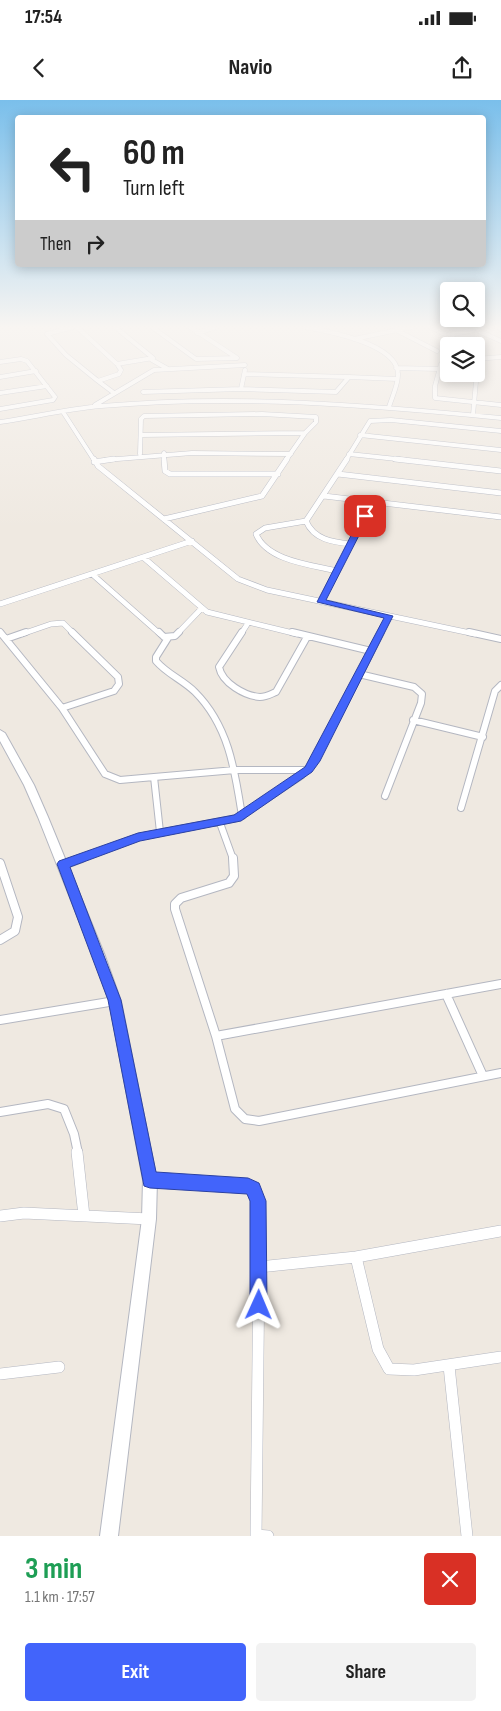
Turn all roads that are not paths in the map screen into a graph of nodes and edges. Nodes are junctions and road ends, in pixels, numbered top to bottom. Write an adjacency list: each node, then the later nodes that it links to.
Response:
1 (53, 394): 10 (street)
2 (112, 394): 8 (street)
3 (393, 394): 9 (street)
4 (434, 394): 6 (street)
5 (475, 394): 6 (street)
6 (474, 403): 7 (street); 12 (street)
7 (501, 405)
8 (92, 407): 9 (street); 11 (street)
9 (389, 407): 12 (street)
10 (0, 409)
11 (63, 412): 14 (street); 24 (street)
12 (473, 415): 13 (street)
13 (501, 418)
14 (0, 422)
15 (501, 431): 18 (street)
16 (305, 433): 17 (street); 17 (street); 22 (street)
17 (141, 434): 21 (street)
18 (360, 435): 19 (street); 23 (street)
19 (501, 450)
20 (164, 453): 21 (street); 22 (street); 26 (street)
21 (140, 454): 24 (street)
22 (291, 454): 26 (street)
23 (349, 454): 25 (street); 27 (street)
24 (94, 462): 32 (street)
25 (501, 471)
26 (278, 474): 32 (street)
27 (338, 474): 28 (street); 29 (street)
28 (501, 493)
29 (324, 496): 30 (street); 33 (street)
30 (372, 502): 31 (street); 35 (street)
31 (501, 517)
32 (164, 519): 34 (street)
33 (306, 521): 35 (street); 37 (street)
34 (192, 541): 36 (street); 39 (street)
35 (351, 544): 37 (street)
36 (144, 558): 38 (street); 41 (street)
37 (337, 571): 39 (street)
38 (92, 574): 40 (street); 46 (street)
39 (321, 602): 42 (street)
40 (0, 604)
41 (201, 609): 43 (street); 46 (street)
42 (389, 616): 48 (street); 49 (street)
43 (248, 623): 45 (street); 45 (street)
44 (0, 632): 47 (street)
45 (307, 637): 49 (street)
46 (168, 638): 56 (street)
47 (6, 639): 52 (street); 52 (street)
48 (501, 639)
49 (371, 651): 50 (street)
50 (359, 674): 53 (street); 57 (street)
51 (501, 685): 55 (street)
52 (62, 708): 58 (street)
53 (413, 720): 55 (street); 59 (street)
54 (0, 733): 65 (street)
55 (483, 738): 60 (street)
56 (234, 770): 57 (street); 58 (street); 61 (street)
57 (308, 770): 61 (street)
58 (154, 777): 63 (street)
59 (386, 796)
60 (461, 808)
61 (242, 816): 62 (street)
62 (220, 823): 63 (street); 72 (street)
63 (160, 832): 65 (street)
64 (0, 863): 66 (street)
65 (63, 864): 70 (street)
66 (2, 874): 67 (street)
67 (0, 940)
68 (501, 984): 69 (street)
69 (446, 994): 72 (street); 74 (street)
70 (114, 1000): 71 (street); 76 (street)
71 (0, 1020)
72 (216, 1036): 74 (street)
73 (501, 1073): 74 (street)
74 (483, 1076)
75 (0, 1112): 78 (street)
76 (150, 1180): 79 (street); 82 (street)
77 (0, 1216): 78 (street)
78 (84, 1216): 79 (street)
79 (149, 1219): 87 (street)
80 (501, 1231): 81 (street)
81 (356, 1257): 82 (street); 84 (street)
82 (259, 1267): 88 (street)
83 (501, 1357): 84 (street)
84 (449, 1366): 89 (street)
85 (59, 1367): 86 (street)
86 (0, 1374)
87 (109, 1536)
88 (260, 1536)
89 (467, 1536)

